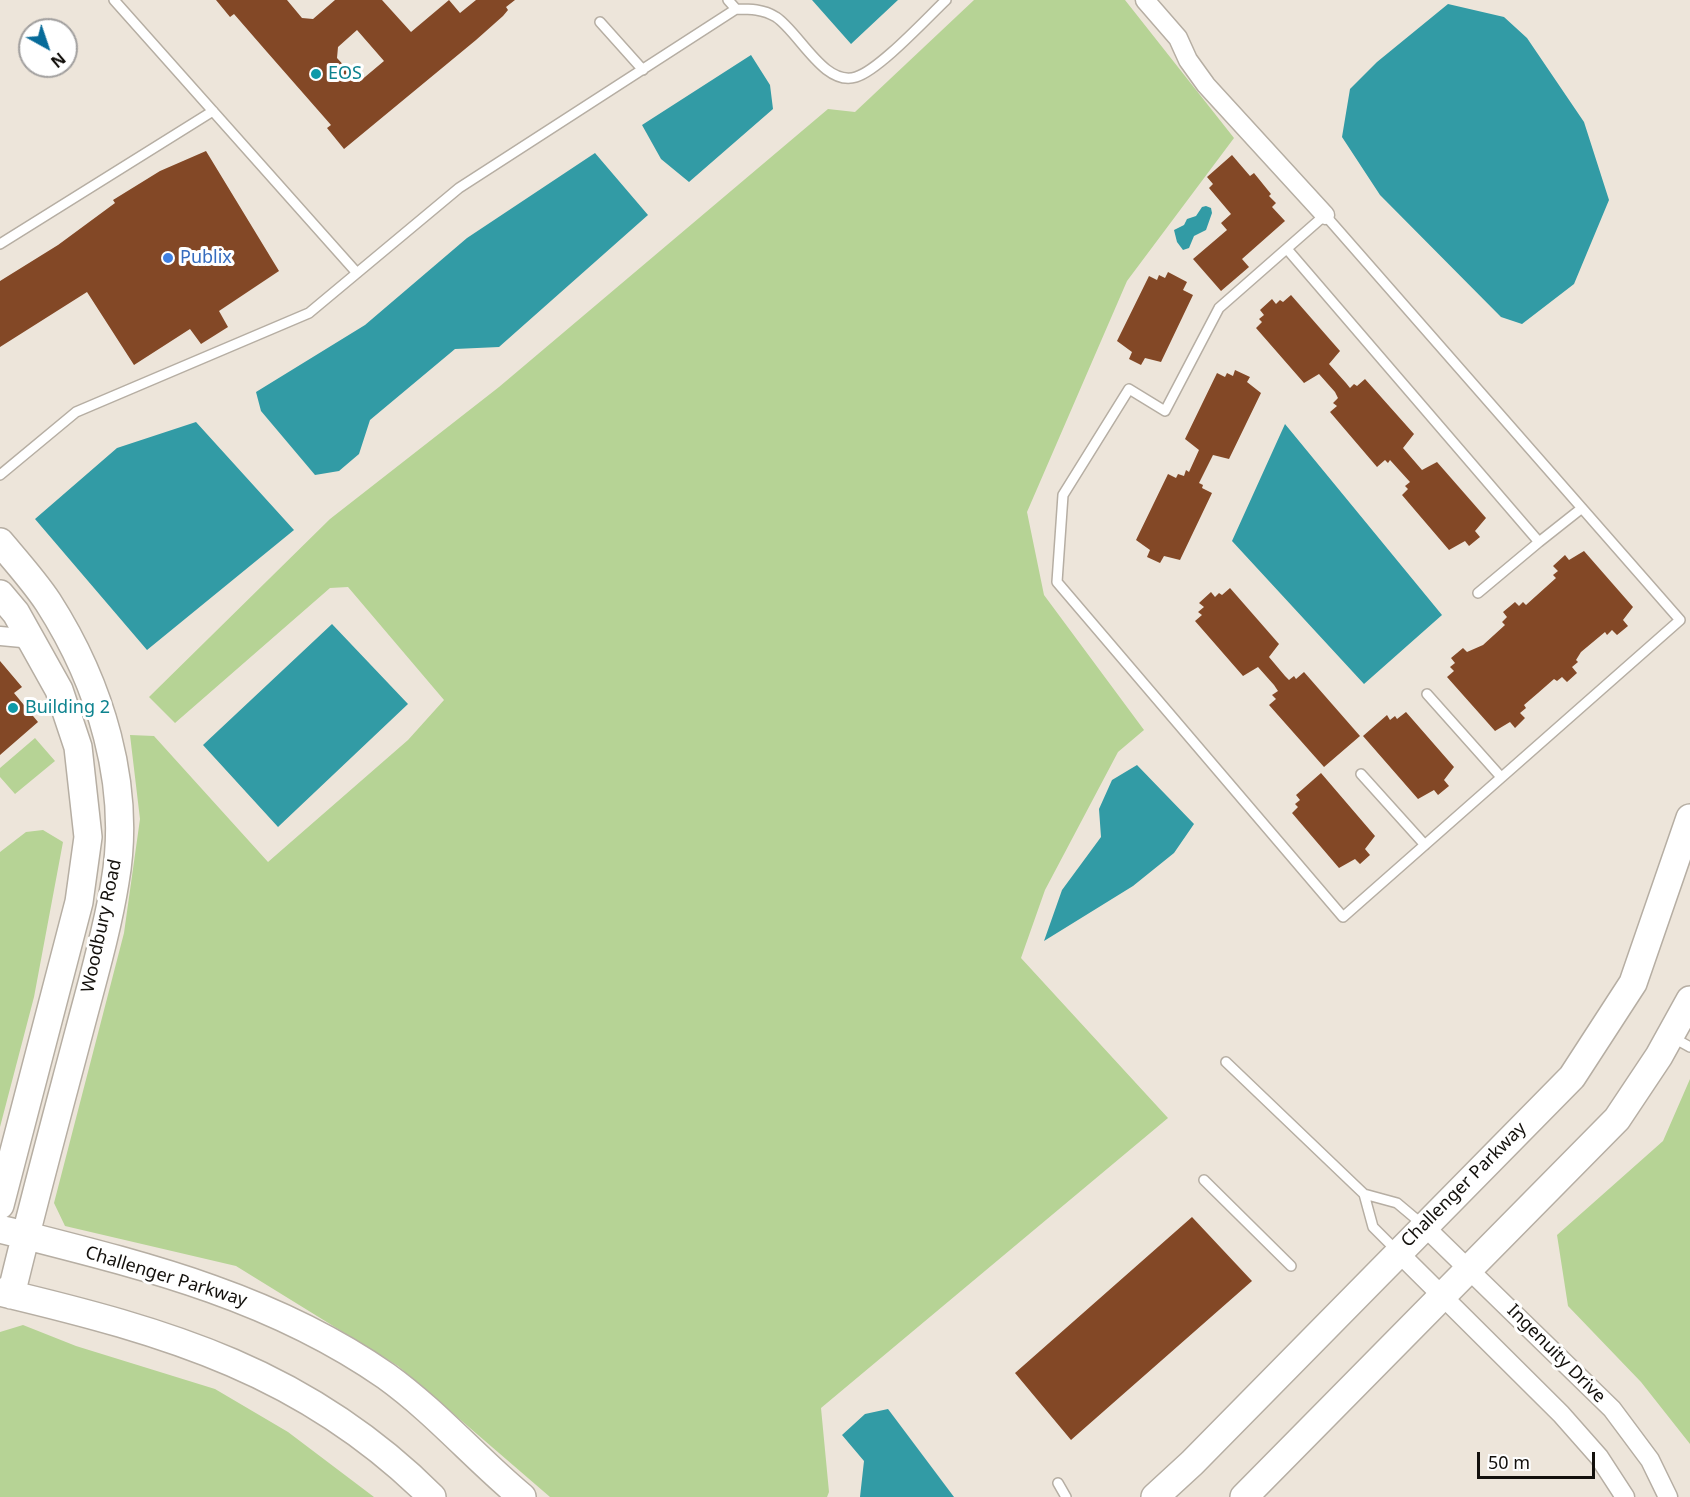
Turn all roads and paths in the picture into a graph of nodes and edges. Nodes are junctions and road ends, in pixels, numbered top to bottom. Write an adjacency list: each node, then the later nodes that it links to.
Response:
1 (114, 0): 10 (lane)
2 (728, 0): 6 (lane)
3 (766, 0): 7 (lane)
4 (946, 0): 7 (lane)
5 (1145, 0): 11 (street)
6 (736, 9): 7 (lane); 9 (lane)
7 (764, 11)
8 (600, 22): 9 (lane)
9 (643, 70): 14 (lane)
10 (213, 111): 12 (lane); 14 (lane)
11 (1325, 215): 13 (lane); 16 (lane)
12 (0, 244)
13 (1287, 249): 18 (lane); 28 (lane)
14 (357, 273): 15 (lane)
15 (0, 475)
16 (1582, 508): 18 (lane); 26 (lane)
17 (0, 542): 23 (main road, Woodbury Road)
18 (1539, 542): 19 (lane)
19 (1478, 593)
20 (5, 606): 22 (main road, Woodbury Road); 23 (main road)
21 (0, 636): 22 (street)
22 (35, 646): 34 (main road, Woodbury Road)
23 (85, 669): 36 (main road, Woodbury Road)
24 (1427, 694): 26 (lane)
25 (1361, 774): 28 (lane)
26 (1502, 777): 28 (lane)
27 (1690, 819): 35 (main road, Challenger Parkway)
28 (1425, 845)
29 (1690, 1000): 30 (main road)
30 (1680, 1041): 39 (main road)
31 (1226, 1062): 33 (lane)
32 (1204, 1180): 38 (lane)
33 (1364, 1194): 35 (lane); 37 (lane)
34 (0, 1205)
35 (1424, 1226): 37 (main road, Challenger Parkway); 39 (street, Ingenuity Drive)
36 (13, 1232): 40 (main road, Woodbury Road); 44 (main road, Challenger Parkway)
37 (1398, 1252): 41 (street); 46 (main road, Challenger Parkway)
38 (1291, 1266)
39 (1469, 1269): 41 (main road); 49 (street, Ingenuity Drive)
40 (6, 1294): 43 (main road)
41 (1441, 1297): 47 (main road); 48 (street)
42 (1058, 1483): 45 (lane)
43 (432, 1497)
44 (522, 1497)
45 (1066, 1497)
46 (1155, 1497)
47 (1245, 1497)
48 (1625, 1497)
49 (1668, 1497)

